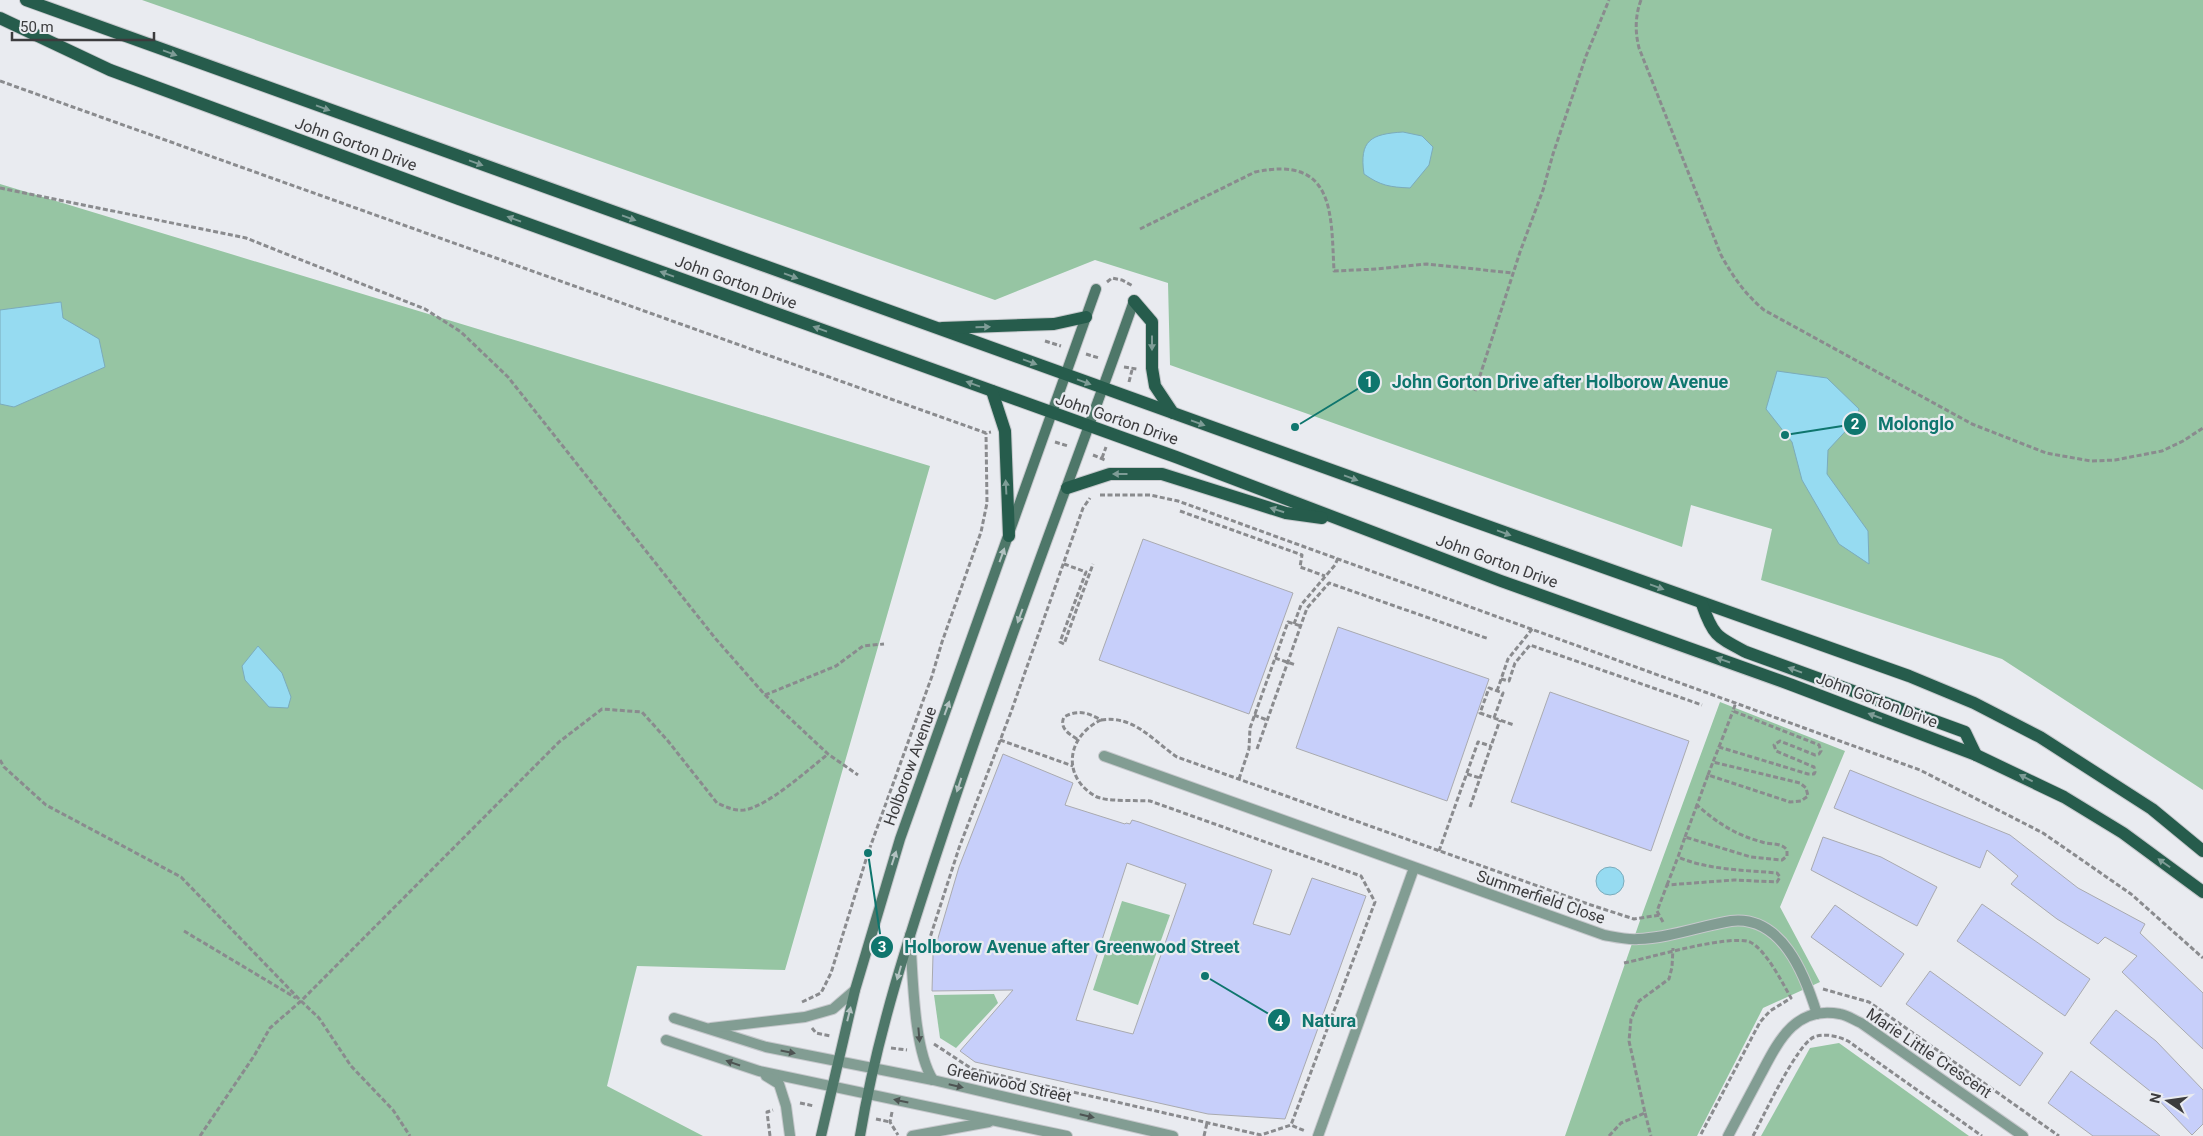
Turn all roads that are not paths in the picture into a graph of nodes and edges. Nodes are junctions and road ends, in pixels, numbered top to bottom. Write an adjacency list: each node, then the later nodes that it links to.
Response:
1 (26, 0): 6 (main road, John Gorton Drive, one-way to 6)
2 (0, 18): 9 (main road, John Gorton Drive, one-way to 2)
3 (1096, 289): 5 (main road, Holborow Avenue)
4 (1134, 301): 8 (main road); 11 (main road, one-way to 11)
5 (1086, 317): 6 (main road, one-way to 5); 7 (main road, Holborow Avenue)
6 (935, 328): 7 (main road, John Gorton Drive, one-way to 7)
7 (1065, 375): 8 (main road, John Gorton Drive, one-way to 8); 10 (main road, Holborow Avenue)
8 (1103, 388): 11 (main road, John Gorton Drive); 12 (main road)
9 (992, 391): 10 (main road, John Gorton Drive); 15 (main road, one-way to 9)
10 (1052, 413): 12 (main road, John Gorton Drive); 15 (main road, Holborow Avenue)
11 (1174, 414): 16 (main road, John Gorton Drive, one-way to 16)
12 (1090, 426): 13 (main road); 14 (main road, John Gorton Drive)
13 (1067, 488): 14 (main road, one-way to 13); 22 (main road, one-way to 22)
14 (1342, 520): 17 (main road, John Gorton Drive, one-way to 14)
15 (1009, 536): 23 (main road, Holborow Avenue, one-way to 15)
16 (1702, 604): 17 (main road, one-way to 16); 19 (main road, John Gorton Drive)
17 (1976, 754): 21 (main road, John Gorton Drive, one-way to 17)
18 (1104, 756): 20 (street, Summerfield Close)
19 (2203, 851)
20 (1414, 868): 24 (street, Summerfield Close); 42 (street)
21 (2203, 892)
22 (910, 934): 29 (main road, one-way to 29); 31 (street, one-way to 31)
23 (855, 990): 26 (street); 28 (main road, Holborow Avenue, one-way to 23)
24 (1817, 1014): 43 (street, Marie Little Crescent); 44 (street, Marie Little Crescent)
25 (674, 1018): 26 (street, Greenwood Street)
26 (705, 1029): 28 (street, Greenwood Street, one-way to 28)
27 (666, 1040): 30 (street, one-way to 27)
28 (838, 1062): 29 (street, Greenwood Street); 32 (main road, Holborow Avenue)
29 (874, 1069): 31 (street, Greenwood Street); 33 (main road)
30 (759, 1071): 32 (street); 36 (street)
31 (933, 1080): 35 (street, Greenwood Street, one-way to 35)
32 (832, 1087): 33 (street); 37 (main road, Holborow Avenue)
33 (869, 1095): 34 (street, one-way to 33); 38 (main road)
34 (994, 1121): 39 (street); 40 (street)
35 (1142, 1132): 41 (street, Greenwood Street)
36 (790, 1136)
37 (822, 1136)
38 (860, 1136)
39 (912, 1136)
40 (1066, 1136)
41 (1173, 1136)
42 (1318, 1136)
43 (1728, 1136)
44 (2023, 1136)

